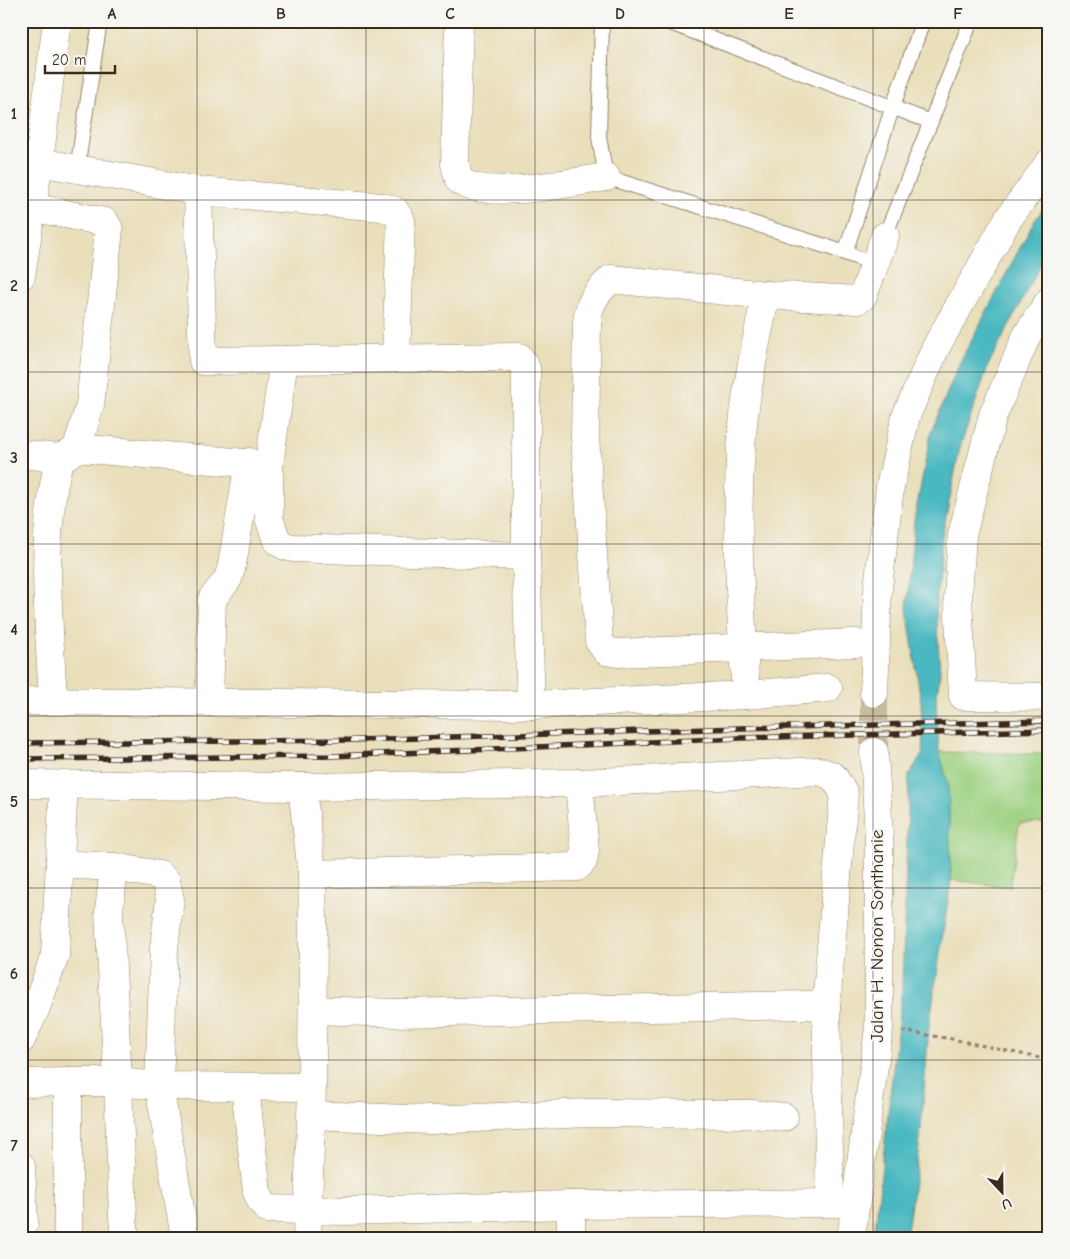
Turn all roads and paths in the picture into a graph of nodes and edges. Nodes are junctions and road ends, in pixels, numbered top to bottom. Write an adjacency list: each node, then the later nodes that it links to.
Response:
1 (57, 21): 10 (street)
2 (100, 21): 12 (lane)
3 (459, 21): 13 (street)
4 (602, 21): 13 (lane)
5 (665, 21): 8 (lane)
6 (923, 21): 8 (lane)
7 (970, 21): 9 (lane)
8 (892, 108): 9 (lane); 17 (lane)
9 (931, 122): 16 (lane)
10 (39, 162): 12 (street); 15 (street)
11 (1049, 163): 31 (street)
12 (77, 169): 14 (street)
13 (606, 177): 17 (lane)
14 (198, 191): 22 (street); 23 (street)
15 (27, 213): 19 (street); 24 (street)
16 (885, 236): 18 (street)
17 (845, 253): 18 (lane)
18 (875, 264): 20 (street)
19 (21, 276)
20 (766, 295): 29 (street); 29 (street)
21 (1049, 301): 33 (street)
22 (396, 358): 23 (street); 27 (street)
23 (284, 360): 26 (street)
24 (69, 453): 25 (street); 26 (street); 35 (street)
25 (21, 454)
26 (259, 464): 27 (street); 36 (street)
27 (526, 556): 37 (street)
28 (856, 643): 29 (street)
29 (743, 647): 32 (street)
30 (828, 688): 32 (street)
31 (874, 693)
32 (746, 695): 37 (street)
33 (1049, 697)
34 (21, 701): 35 (street)
35 (53, 701): 36 (street)
36 (208, 701): 37 (street)
37 (531, 705)
38 (874, 752): 60 (street, Jalan H. Nonon Sonthanie)
39 (579, 782): 42 (street); 45 (street); 46 (street)
40 (21, 784): 41 (street)
41 (64, 784): 42 (street); 43 (street)
42 (302, 787): 45 (street)
43 (60, 864): 44 (street); 49 (street)
44 (114, 867): 52 (street); 54 (street)
45 (312, 874): 47 (street)
46 (826, 1007): 47 (street); 60 (street)
47 (313, 1010): 56 (street)
48 (896, 1030): 50 (path)
49 (21, 1040)
50 (1049, 1060)
51 (68, 1082): 52 (street); 53 (street); 64 (street)
52 (118, 1082): 54 (street); 65 (street)
53 (21, 1083)
54 (159, 1086): 55 (street); 66 (street)
55 (245, 1088): 56 (street); 62 (street)
56 (312, 1088): 57 (street)
57 (312, 1115): 58 (street); 62 (street)
58 (784, 1117)
59 (21, 1166): 63 (street)
60 (843, 1202): 61 (street); 69 (street, Jalan H. Nonon Sonthanie)
61 (571, 1205): 62 (street); 68 (street)
62 (308, 1209): 67 (street)
63 (21, 1224)
64 (68, 1238)
65 (125, 1238)
66 (185, 1238)
67 (307, 1238)
68 (571, 1238)
69 (851, 1238)

